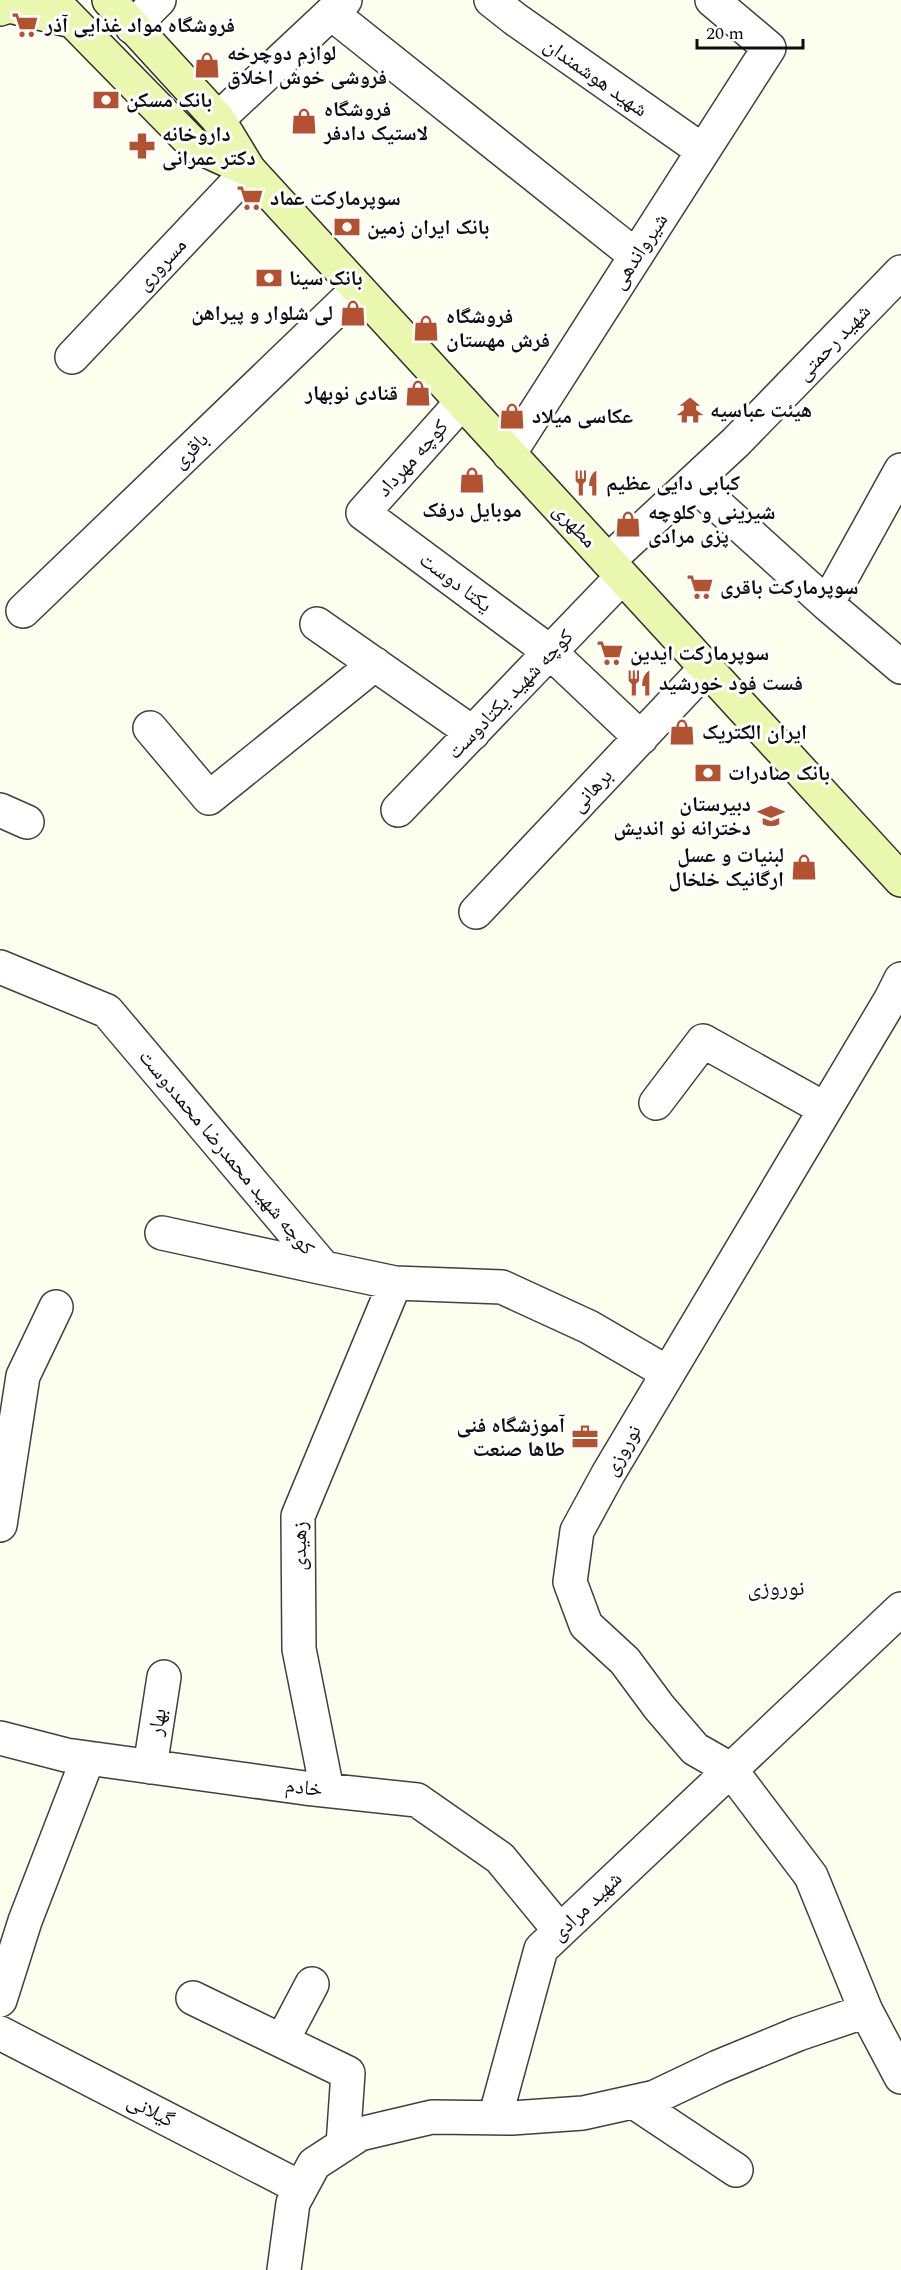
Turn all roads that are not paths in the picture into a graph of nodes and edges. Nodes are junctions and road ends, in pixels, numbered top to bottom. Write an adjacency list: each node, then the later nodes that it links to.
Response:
1 (109, 0): 8 (main road, مطهری)
2 (159, 0): 8 (street)
3 (491, 0): 10 (street, شهید هوشمندان)
4 (725, 4): 10 (street, شیرواندهی)
5 (338, 7): 9 (street); 12 (street)
6 (0, 9): 7 (main road)
7 (62, 11): 11 (main road, مطهری)
8 (132, 27): 9 (main road, مطهری)
9 (218, 119): 11 (main road, مطهری)
10 (703, 152): 12 (street, شیرواندهی)
11 (249, 170): 14 (main road, مطهری); 15 (street, مسروری)
12 (636, 256): 17 (street, شیرواندهی)
13 (901, 272): 19 (street, شهید رحمتی)
14 (358, 289): 16 (main road, مطهری); 23 (street, باقری)
15 (72, 357)
16 (462, 402): 17 (main road, مطهری); 20 (street, کوچه مهرداد)
17 (509, 454): 21 (main road, مطهری)
18 (901, 470): 22 (street)
19 (693, 483): 21 (street, شهید رحمتی); 22 (street)
20 (363, 513): 25 (street, یکتا دوست)
21 (615, 569): 25 (street, کوچه شهید یکتادوست); 28 (main road, مطهری)
22 (827, 604): 27 (street)
23 (23, 611)
24 (317, 624): 26 (street)
25 (550, 652): 30 (street, کوچه شهید یکتادوست); 31 (street, یکتا دوست)
26 (375, 664): 29 (street); 30 (street)
27 (901, 667)
28 (706, 668): 31 (street, برهانی); 33 (main road, مطهری)
29 (150, 728)
30 (473, 733): 32 (street, کوچه شهید یکتادوست)
31 (641, 738): 34 (street, برهانی)
32 (398, 810)
33 (901, 880)
34 (476, 912)
35 (0, 967): 40 (street, کوچه شهید محمدرضا محمددوست)
36 (901, 979): 38 (street, نوروزی)
37 (656, 1103): 38 (street)
38 (825, 1109): 43 (street, نوروزی)
39 (162, 1233): 40 (street)
40 (324, 1268): 41 (street, کوچه شهید محمدرضا محمددوست)
41 (395, 1282): 43 (street, کوچه شهید محمدرضا محمددوست); 51 (street, زهیدی)
42 (56, 1307): 44 (street)
43 (668, 1373): 50 (street, نوروزی)
44 (0, 1525)
45 (901, 1609): 50 (street, شهید مرادی)
46 (164, 1677): 49 (street, بهار)
47 (0, 1738): 48 (street, خادم)
48 (88, 1758): 49 (street, خادم); 53 (street)
49 (150, 1767): 51 (street, خادم)
50 (730, 1769): 52 (street, شهید مرادی); 57 (street)
51 (327, 1790): 52 (street, خادم)
52 (560, 1931): 62 (street, شهید مرادی)
53 (9, 1940): 56 (street)
54 (312, 1984): 59 (street)
55 (193, 1998): 59 (street)
56 (0, 2000)
57 (866, 2011): 60 (street); 61 (street)
58 (0, 2033): 65 (street, گیلانی)
59 (282, 2041): 63 (street)
60 (901, 2077)
61 (634, 2102): 62 (street); 64 (street)
62 (495, 2118): 63 (street)
63 (343, 2145): 65 (street)
64 (736, 2170)
65 (302, 2188): 66 (street)
66 (284, 2270)

